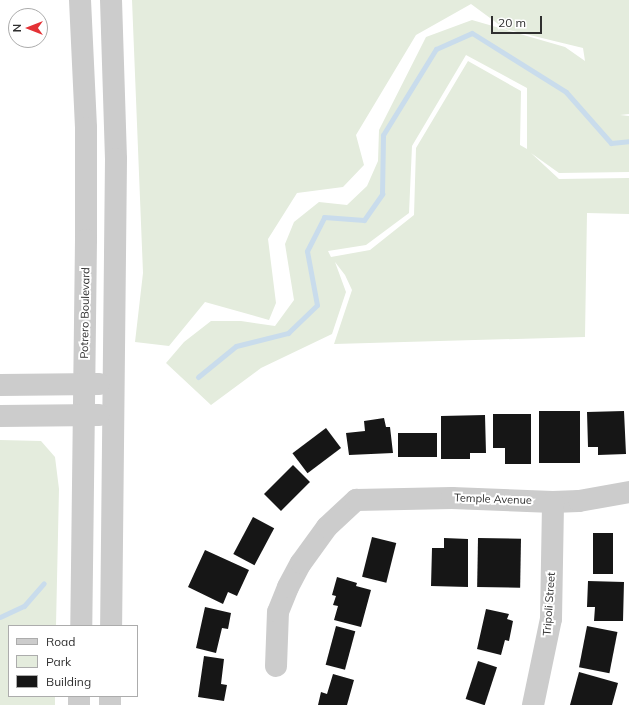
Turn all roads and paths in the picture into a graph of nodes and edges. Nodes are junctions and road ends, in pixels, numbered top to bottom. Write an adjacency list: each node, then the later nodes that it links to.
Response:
1 (80, 0): 3 (street, Potrero Boulevard)
2 (111, 0): 4 (street)
3 (84, 384): 4 (street); 5 (street); 8 (street, Potrero Boulevard)
4 (114, 384): 6 (street)
5 (0, 385)
6 (114, 415): 8 (street); 12 (street)
7 (0, 416): 8 (street)
8 (84, 416): 11 (street, Potrero Boulevard)
9 (629, 492): 10 (street, Temple Avenue)
10 (553, 502): 13 (street, Temple Avenue); 14 (street, Tripoli Street)
11 (81, 625)
12 (111, 625)
13 (276, 666)
14 (533, 705)

